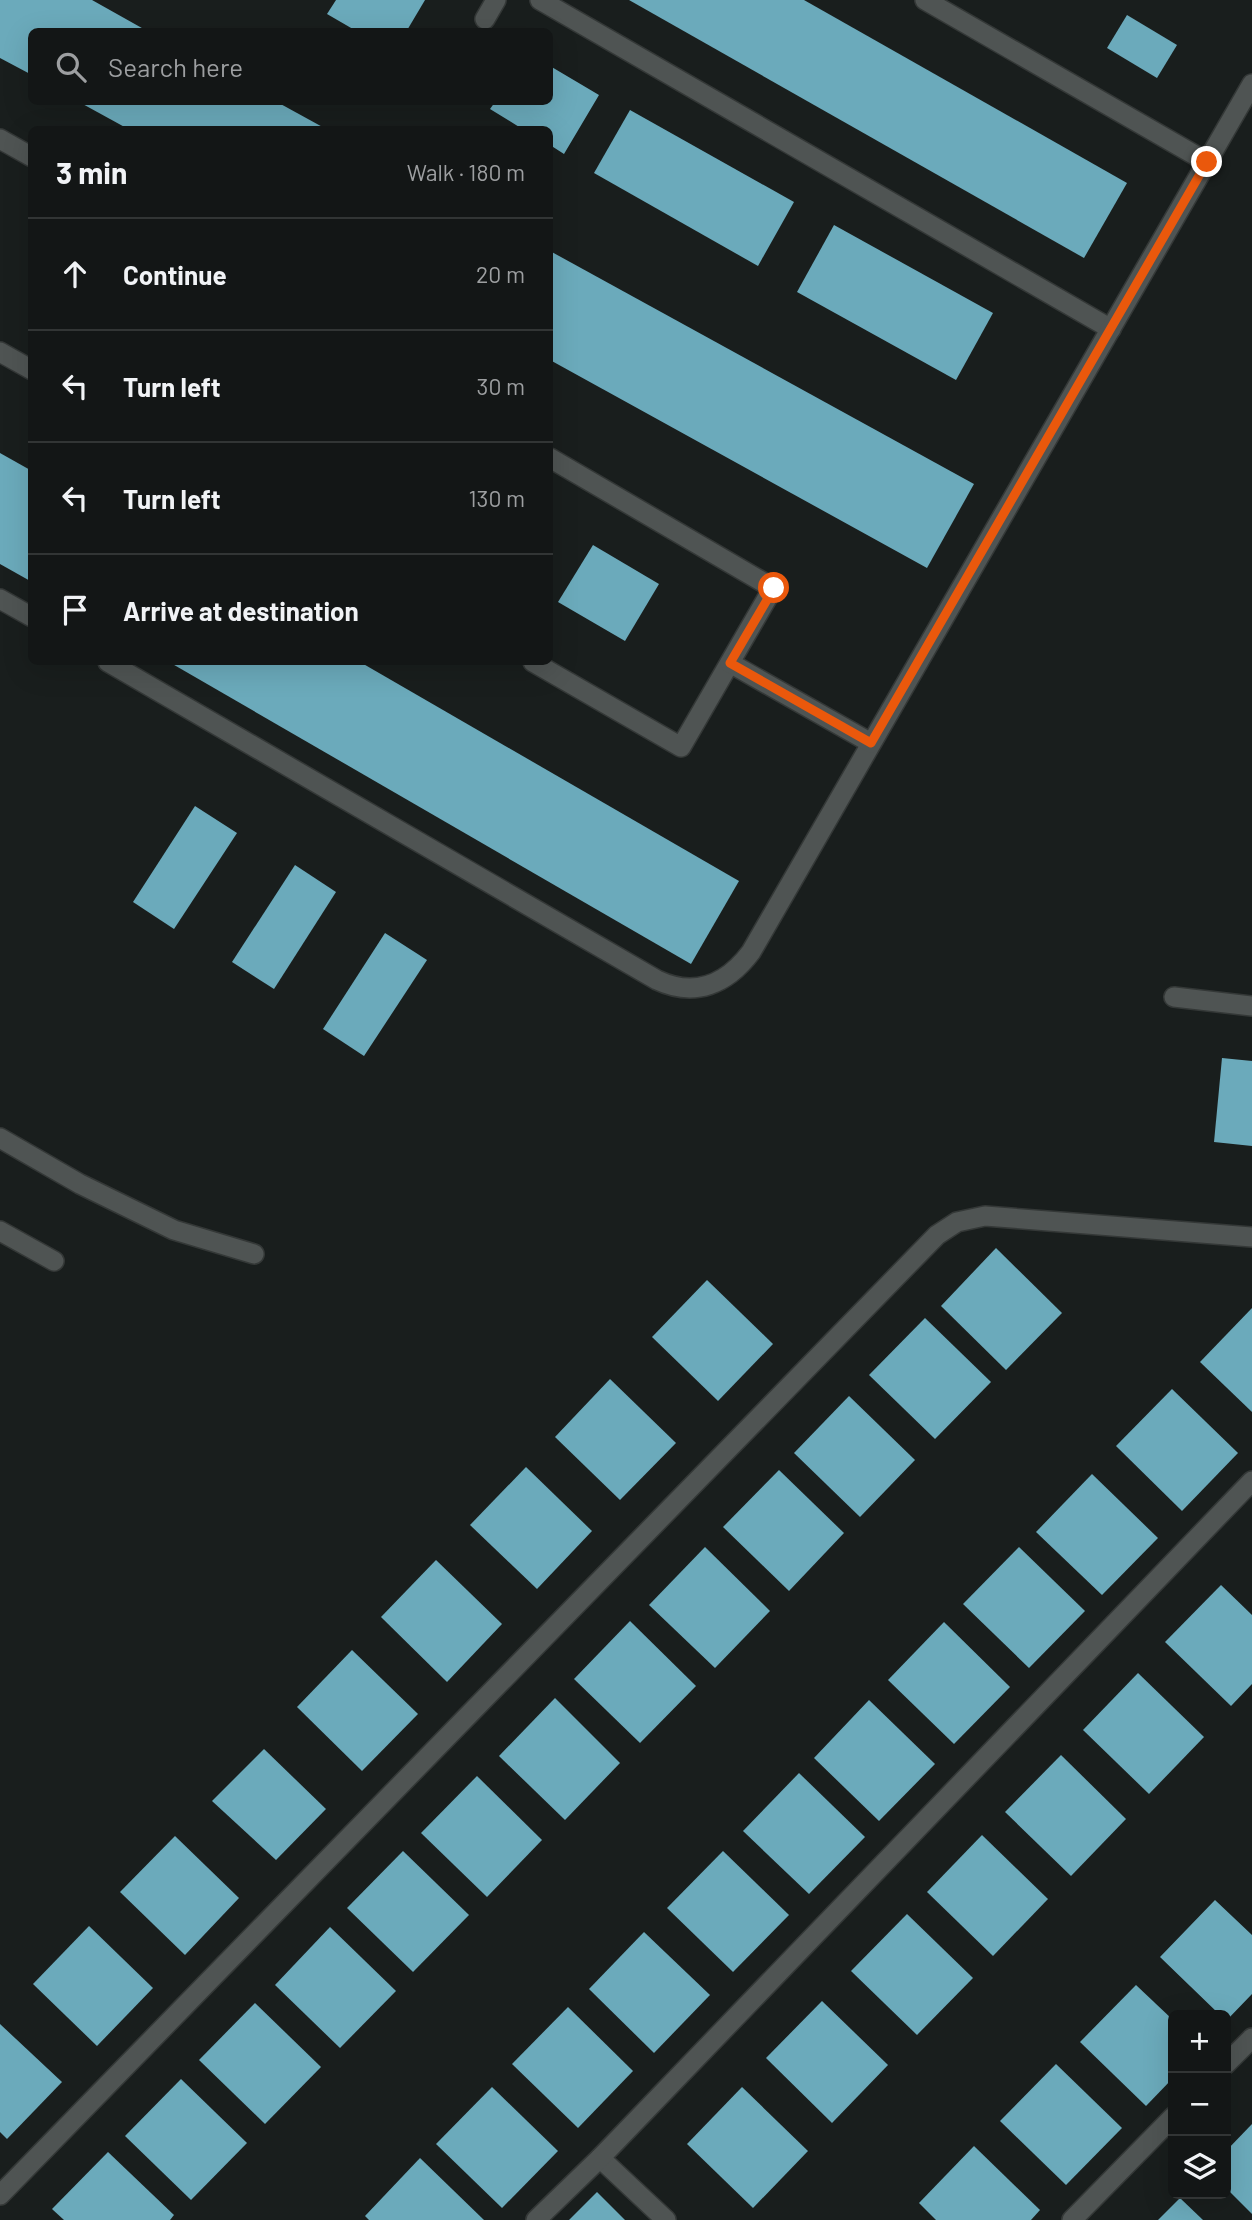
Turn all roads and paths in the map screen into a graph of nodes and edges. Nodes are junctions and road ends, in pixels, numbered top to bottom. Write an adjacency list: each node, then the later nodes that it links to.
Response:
1 (496, 0): 4 (street)
2 (540, 0): 9 (street)
3 (925, 0): 8 (street)
4 (485, 19)
5 (1252, 84): 8 (street)
6 (0, 139): 7 (street)
7 (28, 155)
8 (1207, 162): 9 (street)
9 (1111, 329): 18 (street)
10 (0, 352): 11 (street)
11 (28, 368)
12 (553, 460): 15 (street)
13 (0, 599): 14 (street)
14 (28, 615)
15 (730, 663): 17 (street); 18 (street)
16 (113, 665): 18 (street)
17 (538, 665)
18 (871, 743)
19 (1174, 997): 20 (street)
20 (1252, 1006)
21 (0, 1138): 24 (street)
22 (0, 1231): 25 (street)
23 (1252, 1237): 31 (street)
24 (254, 1254)
25 (54, 1261)
26 (1252, 1481): 30 (street)
27 (1252, 2038): 28 (street)
28 (1231, 2059)
29 (1168, 2122): 34 (street)
30 (600, 2158): 32 (street); 33 (street)
31 (0, 2195)
32 (536, 2220)
33 (666, 2220)
34 (1072, 2220)

